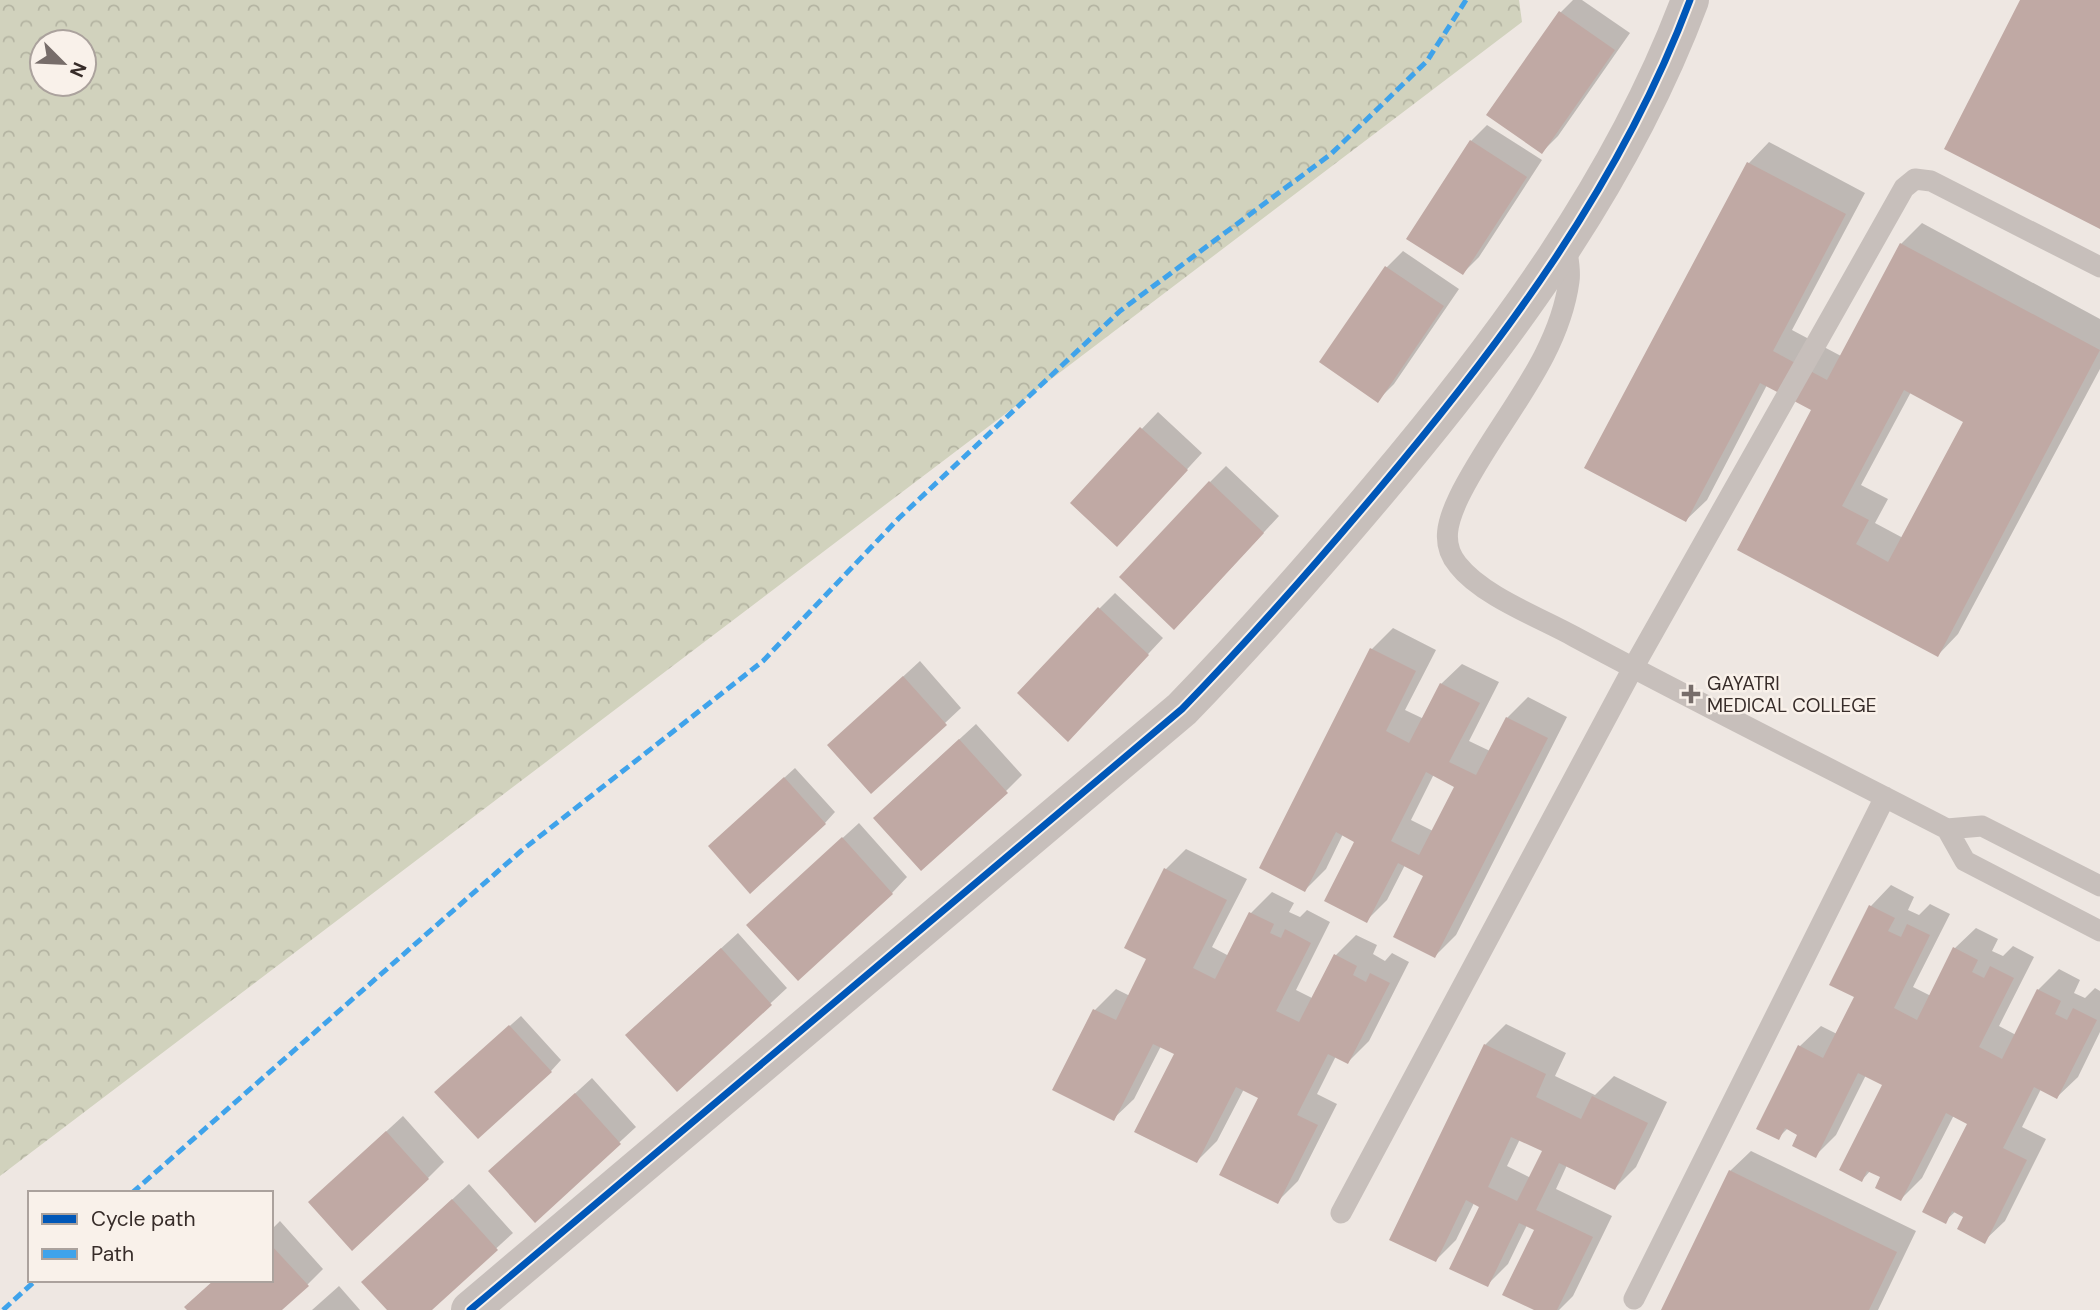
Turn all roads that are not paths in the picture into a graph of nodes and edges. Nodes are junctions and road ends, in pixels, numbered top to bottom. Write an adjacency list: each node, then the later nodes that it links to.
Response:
1 (1690, 0): 2 (street)
2 (1566, 239): 4 (lane); 11 (street)
3 (2100, 267): 4 (lane)
4 (1633, 668): 5 (lane); 9 (lane)
5 (1885, 797): 6 (lane); 10 (lane)
6 (1947, 829): 7 (lane); 8 (lane)
7 (2100, 886)
8 (2100, 931)
9 (1341, 1213)
10 (1634, 1300)
11 (470, 1310)

